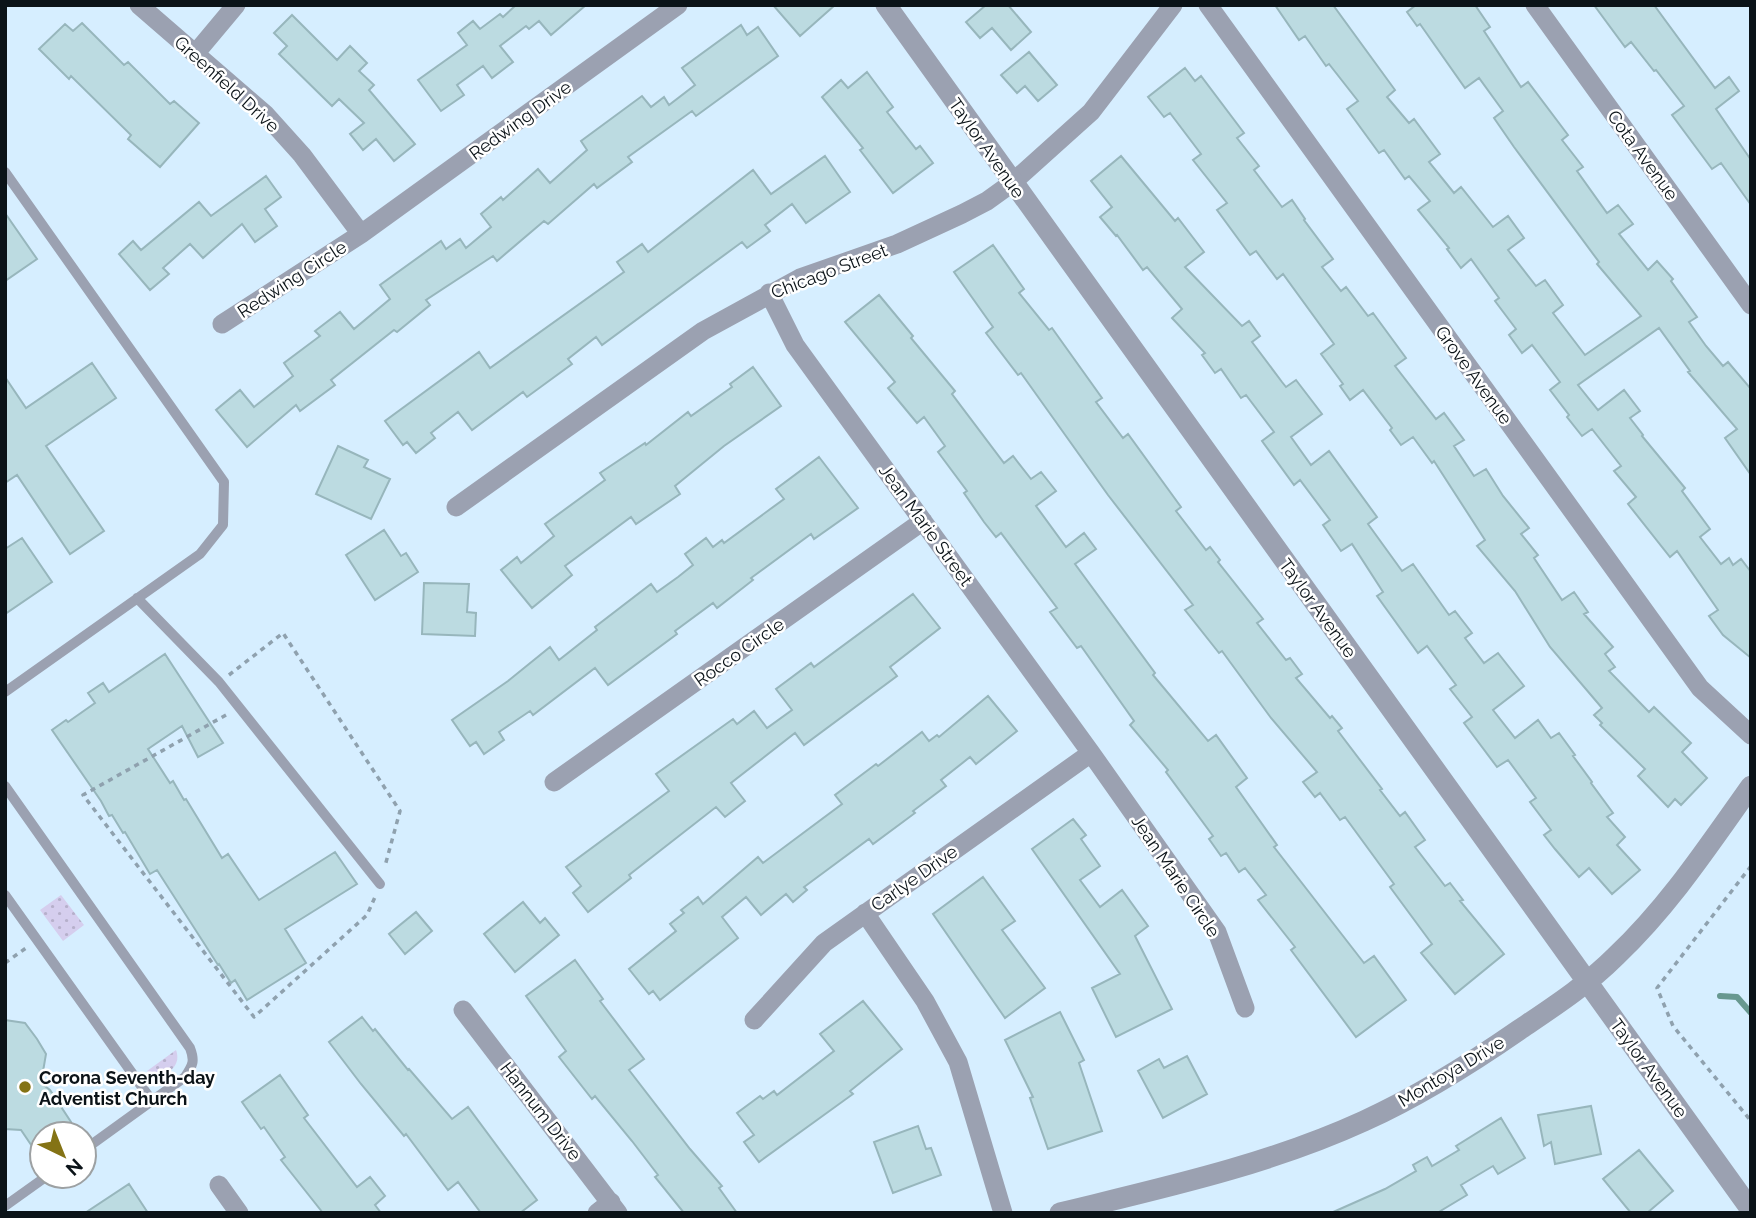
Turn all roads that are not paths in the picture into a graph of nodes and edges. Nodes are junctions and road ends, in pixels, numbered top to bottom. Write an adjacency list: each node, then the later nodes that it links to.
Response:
1 (139, 5): 8 (street, Greenfield Drive)
2 (236, 5): 8 (street)
3 (678, 5): 11 (street, Redwing Drive)
4 (886, 5): 10 (street, Taylor Avenue)
5 (1173, 5): 10 (street, Chicago Street)
6 (1208, 5): 19 (street, Grove Avenue)
7 (1535, 5): 13 (street, Cota Avenue)
8 (195, 54): 11 (street, Greenfield Drive)
9 (5, 172): 17 (lane)
10 (1012, 183): 12 (street, Chicago Street); 27 (street, Taylor Avenue)
11 (361, 234): 14 (street, Redwing Circle)
12 (769, 293): 15 (street, Chicago Street); 16 (street, Jean Marie Street)
13 (1751, 306)
14 (222, 324)
15 (456, 508)
16 (923, 521): 20 (street, Jean Marie Street); 21 (street, Rocco Circle)
17 (137, 598): 18 (lane); 24 (lane)
18 (5, 692)
19 (1751, 735)
20 (1091, 753): 26 (street, Carlye Drive); 28 (street, Jean Marie Circle)
21 (554, 782)
22 (5, 786): 31 (lane)
23 (1751, 786): 27 (street, Montoya Drive)
24 (380, 884)
25 (5, 895): 31 (lane)
26 (865, 913): 30 (street, Carlye Drive); 39 (street)
27 (1587, 982): 37 (street, Taylor Avenue); 40 (street, Montoya Drive)
28 (1245, 1008)
29 (463, 1010): 36 (street, Hannum Drive)
30 (754, 1020)
31 (152, 1101): 32 (lane)
32 (98, 1140)
33 (219, 1185): 38 (street)
34 (28, 1190): 35 (lane)
35 (5, 1206)
36 (609, 1209)
37 (1751, 1210)
38 (239, 1213)
39 (1003, 1213)
40 (1060, 1213)

